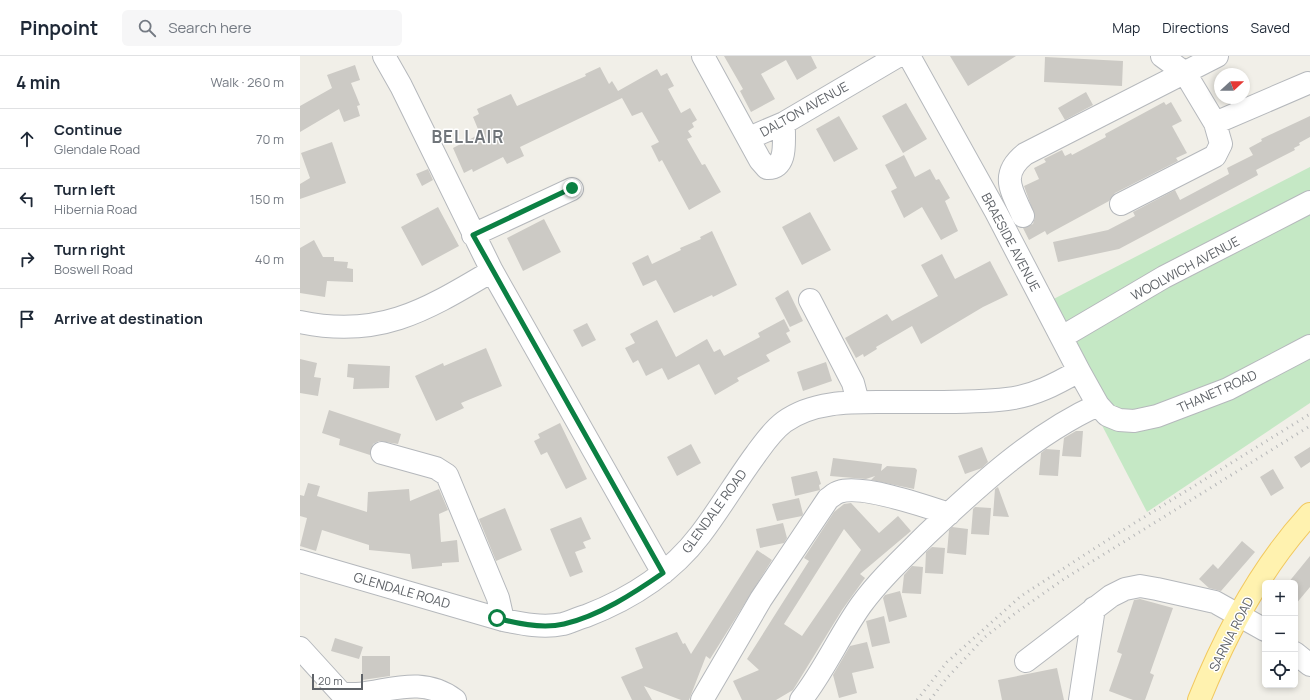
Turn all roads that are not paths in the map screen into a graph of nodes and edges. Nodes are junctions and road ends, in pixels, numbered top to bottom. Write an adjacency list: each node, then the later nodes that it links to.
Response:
1 (384, 56): 16 (street)
2 (703, 56): 11 (street, DALTON AVENUE)
3 (898, 56): 9 (street, DALTON AVENUE)
4 (909, 56): 20 (street, BRAESIDE AVENUE)
5 (1162, 56): 7 (street)
6 (1217, 56): 7 (street)
7 (1184, 73): 10 (street); 15 (street)
8 (1308, 83): 10 (street)
9 (784, 123): 11 (street, DALTON AVENUE); 11 (street)
10 (1215, 123): 14 (street)
11 (750, 138)
12 (572, 188): 16 (street)
13 (1310, 202): 20 (street, WOOLWICH AVENUE)
14 (1121, 204)
15 (1023, 216)
16 (473, 235): 17 (street)
17 (492, 271): 19 (street); 30 (street)
18 (810, 300): 23 (street)
19 (300, 322)
20 (1062, 337): 22 (street, BRAESIDE AVENUE)
21 (1310, 346): 25 (street, THANET ROAD)
22 (1079, 371): 23 (street, GLENDALE ROAD); 24 (street, BRAESIDE AVENUE)
23 (858, 402): 30 (street, GLENDALE ROAD)
24 (1098, 405): 25 (street, BRAESIDE AVENUE); 27 (street)
25 (1119, 420)
26 (382, 453): 33 (street)
27 (948, 514): 40 (street); 41 (street)
28 (1310, 514): 32 (main road, SARNIA ROAD)
29 (300, 561): 33 (street, GLENDALE ROAD)
30 (663, 573): 33 (street, GLENDALE ROAD)
31 (1094, 608): 32 (street); 37 (street); 42 (street)
32 (1239, 615): 34 (street); 43 (main road, SARNIA ROAD)
33 (503, 620)
34 (1262, 628)
35 (300, 648): 39 (street)
36 (1298, 656): 38 (street)
37 (1026, 660)
38 (1310, 666)
39 (455, 700)
40 (702, 700)
41 (801, 700)
42 (1080, 700)
43 (1199, 700)

